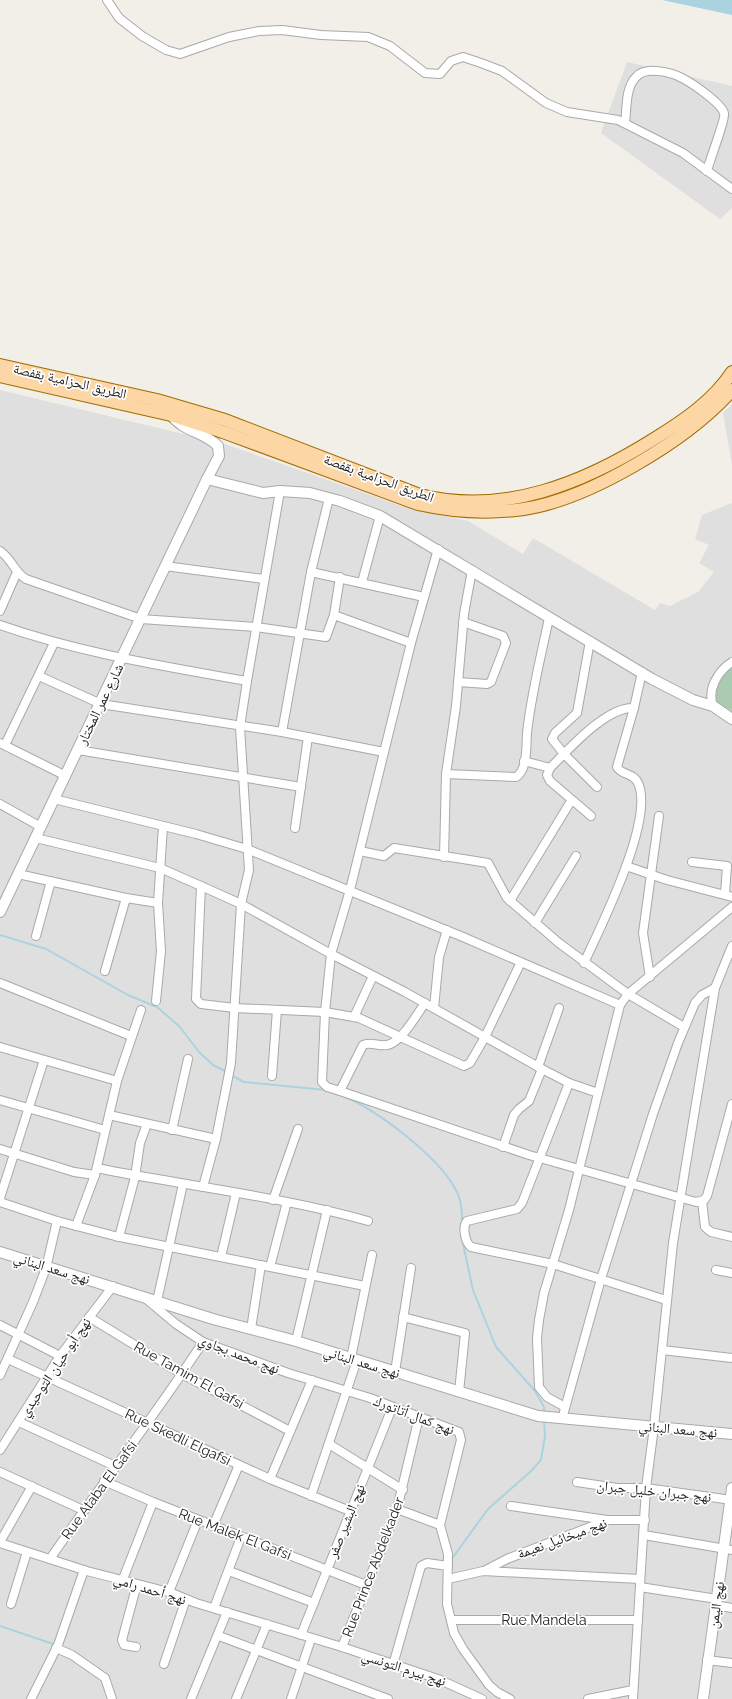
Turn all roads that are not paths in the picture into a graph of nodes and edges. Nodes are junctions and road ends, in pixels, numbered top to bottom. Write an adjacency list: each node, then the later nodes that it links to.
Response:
1 (107, 0): 2 (street)
2 (625, 123): 3 (street); 3 (street)
3 (707, 171): 4 (street)
4 (732, 189)
5 (0, 365): 6 (main road, الطريق الحزامية بقفصة)
6 (732, 372)
7 (0, 376): 9 (main road, الطريق الحزامية بقفصة)
8 (732, 390): 9 (main road, الطريق الحزامية بقفصة)
9 (171, 415): 10 (street, شارع عمر المختار)
10 (207, 479): 11 (street); 16 (street, شارع عمر المختار)
11 (280, 491): 12 (street); 21 (street)
12 (329, 498): 13 (street); 19 (street)
13 (380, 516): 14 (street); 22 (street)
14 (438, 549): 17 (street); 23 (street)
15 (0, 551): 18 (street)
16 (165, 566): 21 (street); 27 (street, شارع عمر المختار)
17 (472, 570): 26 (street); 28 (street)
18 (17, 572): 24 (street); 27 (street)
19 (311, 572): 20 (street); 31 (street)
20 (340, 578): 22 (street); 25 (street)
21 (264, 579): 30 (street)
22 (362, 582): 23 (street)
23 (424, 597): 34 (street)
24 (0, 611)
25 (334, 615): 31 (street); 34 (street)
26 (549, 618): 32 (street); 52 (street)
27 (141, 619): 30 (street); 35 (street, شارع عمر المختار)
28 (463, 622): 40 (street); 40 (street)
29 (0, 625): 33 (street)
30 (256, 628): 31 (street); 39 (street)
31 (300, 634): 46 (street)
32 (590, 641): 37 (street); 51 (street)
33 (54, 643): 35 (street); 38 (street)
34 (411, 643): 50 (street)
35 (122, 659): 39 (street); 41 (street, شارع عمر المختار)
36 (732, 662): 42 (street)
37 (642, 672): 42 (street); 43 (street)
38 (38, 676): 41 (street); 48 (street)
39 (247, 681): 45 (street)
40 (458, 682): 54 (street)
41 (101, 704): 45 (street); 49 (street, شارع عمر المختار)
42 (713, 706): 44 (street)
43 (634, 708): 51 (street); 73 (street)
44 (732, 719)
45 (240, 727): 46 (street); 56 (street)
46 (282, 732): 47 (street)
47 (308, 738): 50 (street); 57 (street)
48 (3, 744): 55 (street)
49 (78, 750): 55 (street, شارع عمر المختار); 56 (street)
50 (384, 752): 69 (street)
51 (564, 754): 53 (street); 58 (street)
52 (524, 761): 53 (street); 54 (street)
53 (550, 768): 60 (street)
54 (446, 774): 71 (street)
55 (66, 776): 59 (street, شارع عمر المختار)
56 (242, 778): 57 (street); 68 (street)
57 (301, 787): 66 (street)
58 (597, 787)
59 (54, 799): 64 (street); 65 (street, شارع عمر المختار)
60 (571, 801): 62 (street); 82 (street)
61 (0, 804): 65 (street)
62 (591, 816)
63 (659, 816): 76 (street)
64 (163, 826): 68 (street); 74 (street)
65 (41, 827): 67 (street, شارع عمر المختار)
66 (295, 828)
67 (36, 838): 74 (street); 75 (street, شارع عمر المختار)
68 (247, 849): 79 (street); 84 (street)
69 (360, 851): 71 (street); 79 (street)
70 (576, 856): 87 (street)
71 (444, 857): 82 (street)
72 (692, 862): 80 (street)
73 (626, 866): 76 (street); 93 (street)
74 (160, 868): 78 (street); 83 (street)
75 (18, 874): 77 (street); 86 (street, شارع عمر المختار)
76 (652, 874): 80 (street); 96 (street)
77 (51, 882): 81 (street); 89 (street)
78 (201, 886): 84 (street); 103 (street)
79 (350, 890): 88 (street); 91 (street)
80 (729, 895)
81 (126, 898): 83 (street); 94 (street)
82 (510, 901): 87 (street)
83 (158, 903): 100 (street)
84 (241, 904): 91 (street); 103 (street)
85 (732, 907): 96 (street)
86 (0, 912)
87 (535, 923): 93 (street)
88 (447, 930): 92 (street); 104 (street)
89 (36, 936)
90 (732, 946): 98 (street)
91 (331, 954): 95 (street); 108 (street)
92 (521, 962): 102 (street); 113 (street)
93 (584, 962): 99 (street)
94 (105, 971)
95 (373, 976): 101 (street); 109 (street)
96 (650, 977): 99 (street)
97 (0, 983): 111 (street)
98 (715, 988): 110 (street); 143 (street)
99 (628, 994): 102 (street); 110 (street)
100 (156, 1001)
101 (425, 1003): 104 (street); 112 (street)
102 (620, 1005): 122 (street)
103 (235, 1008): 107 (street); 131 (street)
104 (434, 1008): 113 (street)
105 (559, 1008): 117 (street)
106 (141, 1010): 111 (street)
107 (277, 1010): 108 (street); 118 (street)
108 (325, 1012): 109 (street); 121 (street)
109 (354, 1017): 112 (street)
110 (684, 1027): 140 (street)
111 (131, 1036): 119 (street)
112 (400, 1037): 113 (street); 121 (street)
113 (485, 1037): 117 (street)
114 (0, 1047): 116 (street)
115 (188, 1059): 130 (street)
116 (44, 1060): 119 (street); 125 (street)
117 (540, 1068): 120 (street); 132 (street)
118 (272, 1076)
119 (117, 1081): 126 (street)
120 (569, 1082): 122 (street); 135 (street)
121 (340, 1091): 132 (street)
122 (598, 1093): 136 (street)
123 (0, 1100): 125 (street)
124 (732, 1104): 146 (street)
125 (29, 1107): 129 (street); 134 (street)
126 (109, 1115): 127 (street); 129 (street)
127 (147, 1124): 130 (street); 138 (street)
128 (298, 1129): 145 (street)
129 (105, 1130): 137 (street)
130 (172, 1130): 131 (street)
131 (216, 1138): 141 (street)
132 (503, 1147): 135 (street)
133 (0, 1149): 134 (street)
134 (16, 1154): 137 (street); 144 (street)
135 (541, 1158): 136 (street); 159 (street)
136 (579, 1169): 140 (street); 159 (street)
137 (96, 1172): 138 (street); 152 (street)
138 (135, 1177): 139 (street); 153 (street)
139 (184, 1184): 141 (street); 155 (street)
140 (631, 1184): 143 (street); 167 (street)
141 (203, 1187): 142 (street)
142 (236, 1193): 145 (street); 158 (street)
143 (681, 1197): 146 (street); 171 (street)
144 (0, 1198)
145 (273, 1200): 148 (street)
146 (702, 1201): 154 (street)
147 (0, 1202): 150 (street)
148 (287, 1202): 149 (street); 161 (street)
149 (327, 1210): 151 (street); 166 (street)
150 (57, 1221): 152 (street); 162 (street)
151 (368, 1221)
152 (76, 1226): 153 (street)
153 (119, 1237): 155 (street)
154 (732, 1237)
155 (170, 1247): 158 (street); 172 (street)
156 (0, 1252): 162 (street, نهج سعد البناني)
157 (372, 1255): 169 (street)
158 (222, 1257): 160 (street)
159 (554, 1264): 167 (street); 192 (street)
160 (261, 1266): 161 (street); 176 (street)
161 (270, 1267): 166 (street)
162 (46, 1268): 168 (street, نهج سعد البناني); 177 (street)
163 (411, 1268): 174 (street)
164 (716, 1270): 165 (street)
165 (732, 1273)
166 (310, 1275): 169 (street); 179 (street)
167 (601, 1279): 171 (street); 192 (street)
168 (113, 1286): 170 (street, نهج سعد البناني); 173 (street, نهج أبو حيان التوحيدي)
169 (365, 1286): 184 (street)
170 (144, 1296): 172 (street, نهج سعد البناني); 178 (street, نهج محمد بجاوي)
171 (666, 1300): 180 (street)
172 (157, 1301): 176 (street, نهج سعد البناني)
173 (89, 1317): 181 (street, نهج أبو حيان التوحيدي); 186 (street, Rue Tamim El Gafsi)
174 (403, 1317): 185 (street); 191 (street)
175 (0, 1325): 177 (street)
176 (251, 1329): 179 (street, نهج سعد البناني)
177 (20, 1335): 181 (street); 183 (street)
178 (204, 1342): 186 (street, Rue Ataba El Gafsi); 189 (street, نهج محمد بجاوي)
179 (296, 1342): 184 (street, نهج سعد البناني)
180 (662, 1350): 182 (street); 198 (street)
181 (60, 1356): 188 (street, نهج أبو حيان التوحيدي)
182 (732, 1358)
183 (8, 1359): 187 (street); 188 (street, Rue Skedli Elgafsi)
184 (354, 1359): 185 (street, نهج سعد البناني); 190 (street)
185 (395, 1372): 191 (street, نهج سعد البناني)
186 (182, 1374): 197 (street, Rue Ataba El Gafsi); 199 (street, Rue Tamim El Gafsi)
187 (0, 1375)
188 (46, 1377): 196 (street, نهج أبو حيان التوحيدي); 197 (street, Rue Skedli Elgafsi)
189 (312, 1380): 190 (street, نهج محمد بجاوي); 199 (street)
190 (346, 1391): 193 (street, نهج كمال أتاتورك); 201 (street)
191 (459, 1392): 195 (street, نهج سعد البناني)
192 (565, 1407): 195 (street)
193 (392, 1408): 194 (street, نهج كمال أتاتورك); 205 (street, نهج البشير صفر)
194 (419, 1417): 213 (street, Rue Prince Abdelkader); 225 (street, نهج كمال أتاتورك)
195 (557, 1418): 198 (street, نهج سعد البناني)
196 (19, 1422): 202 (street, نهج أبو حيان التوحيدي); 204 (street)
197 (148, 1422): 203 (street, Rue Skedli Elgafsi); 204 (street, Rue Ataba El Gafsi)
198 (654, 1427): 200 (street, نهج سعد البناني); 211 (street)
199 (290, 1431): 207 (street)
200 (732, 1434)
201 (329, 1444): 205 (street); 214 (street)
202 (0, 1450)
203 (240, 1465): 207 (street, Rue Skedli Elgafsi); 224 (street)
204 (115, 1466): 208 (street, Rue Ataba El Gafsi)
205 (368, 1469): 213 (street); 220 (street, نهج البشير صفر)
206 (0, 1472): 210 (street)
207 (270, 1479): 214 (street, Rue Skedli Elgafsi)
208 (104, 1481): 216 (street, Rue Malek El Gafsi); 218 (street, Rue Ataba El Gafsi)
209 (577, 1482): 211 (street, نهج جبران خليل جبران)
210 (32, 1486): 218 (street); 228 (street)
211 (646, 1488): 215 (street, نهج جبران خليل جبران); 223 (street)
212 (732, 1488): 215 (street, نهج اليمن)
213 (402, 1490): 219 (street, Rue Prince Abdelkader)
214 (311, 1496): 220 (street, Rue Skedli Elgafsi)
215 (731, 1500): 229 (street, نهج اليمن)
216 (153, 1502): 221 (street, Rue Malek El Gafsi); 237 (street)
217 (511, 1506): 222 (street)
218 (83, 1510): 231 (street, Rue Ataba El Gafsi)
219 (397, 1510): 225 (street); 241 (street, Rue Prince Abdelkader)
220 (350, 1511): 233 (street, نهج البشير صفر)
221 (198, 1520): 224 (street, Rue Malek El Gafsi); 242 (street)
222 (608, 1520): 223 (street, نهج ميخائيل نعيمة); 236 (street, نهج ميخائيل نعيمة)
223 (645, 1520): 226 (street)
224 (213, 1526): 227 (street, Rue Malek El Gafsi)
225 (440, 1526): 232 (street)
226 (644, 1535): 229 (street); 239 (street)
227 (241, 1537): 233 (street, Rue Malek El Gafsi); 235 (street)
228 (0, 1543): 230 (street, نهج أحمد رامي)
229 (727, 1549): 244 (street, نهج اليمن)
230 (27, 1552): 231 (street, نهج أحمد رامي); 246 (street)
231 (50, 1559): 234 (street, نهج أحمد رامي)
232 (448, 1566): 238 (street); 263 (street)
233 (327, 1569): 241 (street, Rue Malek El Gafsi); 245 (street, نهج البشير صفر)
234 (84, 1570): 237 (street, نهج أحمد رامي); 258 (street)
235 (229, 1571): 245 (street); 247 (street)
236 (483, 1571): 238 (street); 239 (street)
237 (123, 1579): 240 (street, نهج أحمد رامي)
238 (448, 1579): 250 (street)
239 (640, 1583): 244 (street); 251 (street)
240 (137, 1584): 242 (street, نهج أحمد رامي); 256 (street)
241 (366, 1585): 257 (street, Rue Prince Abdelkader)
242 (169, 1592): 243 (street, نهج أحمد رامي)
243 (186, 1599): 247 (street, نهج أحمد رامي); 262 (street)
244 (716, 1602): 248 (street); 260 (street, نهج اليمن)
245 (314, 1603): 253 (street, نهج البشير صفر)
246 (11, 1604)
247 (214, 1608): 249 (street, نهج أحمد رامي)
248 (732, 1608)
249 (227, 1612): 252 (street, نهج أحمد رامي); 254 (street)
250 (451, 1620): 251 (street, Rue Mandela); 274 (street)
251 (638, 1620): 265 (street)
252 (267, 1624): 253 (street, نهج أحمد رامي); 259 (street)
253 (301, 1635): 255 (street, نهج بيرم التونسي)
254 (219, 1636): 259 (street); 269 (street)
255 (311, 1639): 257 (street, نهج بيرم التونسي); 264 (street)
256 (136, 1647)
257 (342, 1647): 263 (street, نهج بيرم التونسي)
258 (56, 1648): 267 (street); 268 (street)
259 (257, 1650): 264 (street); 270 (street)
260 (708, 1660): 261 (street); 266 (street, نهج اليمن)
261 (732, 1663)
262 (164, 1664)
263 (393, 1665): 273 (street, نهج بيرم التونسي)
264 (302, 1666): 271 (street); 272 (street)
265 (633, 1695): 275 (street)
266 (705, 1698)
267 (31, 1699)
268 (112, 1699)
269 (191, 1699)
270 (236, 1699)
271 (290, 1699)
272 (388, 1699)
273 (482, 1699)
274 (510, 1699)
275 (588, 1699)

